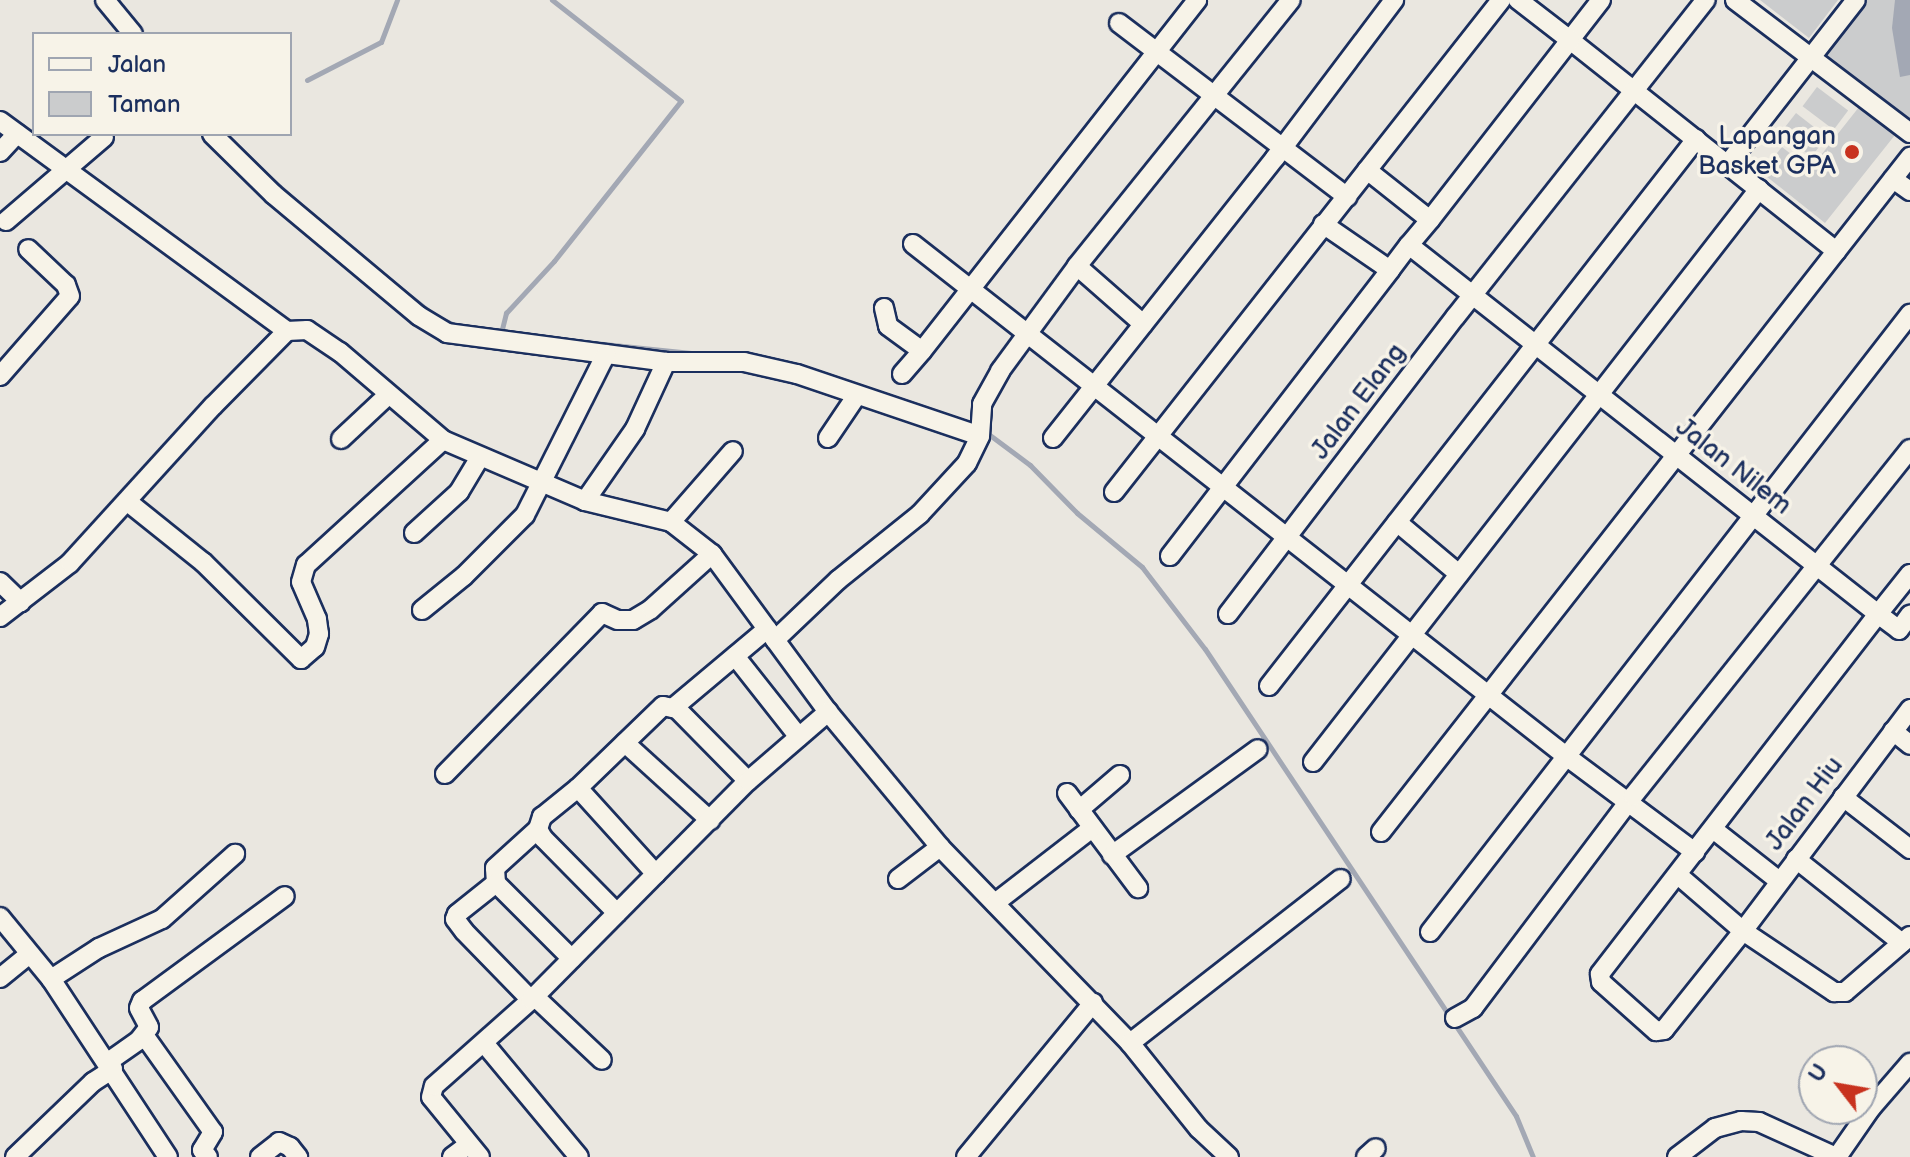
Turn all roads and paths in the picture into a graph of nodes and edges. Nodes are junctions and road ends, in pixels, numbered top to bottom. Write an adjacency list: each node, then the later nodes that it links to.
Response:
1 (105, 0): 12 (street)
2 (1197, 0): 14 (street)
3 (1291, 0): 17 (street)
4 (1394, 0): 24 (street)
5 (1501, 0): 28 (street)
6 (1518, 0): 13 (street)
7 (1601, 0): 13 (street)
8 (1706, 0): 16 (street)
9 (1735, 0): 15 (street)
10 (1856, 0): 15 (street)
11 (1119, 23): 14 (street)
12 (131, 32)
13 (1570, 40): 16 (street); 34 (street)
14 (1156, 52): 17 (street); 43 (street)
15 (1811, 58): 19 (street); 27 (street)
16 (1636, 92): 23 (street); 44 (street, Jalan Elang)
17 (1214, 93): 24 (street); 41 (street)
18 (0, 121): 20 (street)
19 (1910, 133)
20 (17, 134): 25 (street); 29 (street)
21 (214, 136): 52 (street)
22 (104, 137): 29 (street)
23 (1696, 139): 27 (street); 50 (street)
24 (1284, 146): 33 (street); 47 (street)
25 (0, 152)
26 (1910, 157): 30 (street)
27 (1727, 165): 31 (street)
28 (1367, 170): 33 (street); 34 (street)
29 (68, 171): 35 (street); 48 (street)
30 (1893, 179): 32 (street); 40 (street)
31 (1759, 189): 40 (street); 57 (street)
32 (1910, 191)
33 (1347, 197): 36 (street)
34 (1430, 220): 38 (street)
35 (6, 221)
36 (1323, 224): 42 (street); 61 (street)
37 (913, 244): 43 (street)
38 (1409, 245): 42 (street); 44 (street, Jalan Nilem)
39 (28, 249): 55 (street)
40 (1836, 251): 68 (street)
41 (1077, 266): 47 (street); 49 (street)
42 (1390, 270): 71 (street)
43 (970, 289): 49 (street); 51 (street)
44 (1471, 297): 50 (street, Jalan Nilem); 79 (street, Jalan Elang)
45 (884, 308): 51 (street)
46 (1910, 314): 75 (street)
47 (1143, 324): 56 (street)
48 (287, 331): 58 (street); 74 (street)
49 (1028, 333): 56 (street); 60 (street)
50 (1536, 346): 57 (street, Jalan Nilem); 77 (street)
51 (922, 351): 54 (street)
52 (606, 354): 53 (street); 70 (street)
53 (666, 362): 59 (street); 73 (street)
54 (902, 374)
55 (0, 376)
56 (1096, 388): 61 (street); 63 (street)
57 (1598, 394): 68 (street, Jalan Nilem); 83 (street)
58 (388, 395): 64 (street); 65 (street)
59 (857, 395): 60 (street); 62 (street)
60 (980, 428): 93 (street)
61 (1158, 436): 71 (street); 72 (street)
62 (828, 438)
63 (1053, 438)
64 (341, 439)
65 (443, 440): 69 (street); 74 (street)
66 (1910, 449): 82 (street)
67 (733, 451): 76 (street)
68 (1676, 456): 75 (street, Jalan Nilem); 97 (street)
69 (480, 457): 70 (street); 78 (street)
70 (541, 484): 73 (street); 88 (street)
71 (1224, 488): 79 (street); 81 (street)
72 (1114, 492)
73 (585, 501): 76 (street)
74 (128, 502): 87 (street)
75 (1751, 515): 82 (street, Jalan Nilem); 106 (street)
76 (671, 522): 80 (street)
77 (1397, 522): 83 (street); 86 (street)
78 (414, 533)
79 (1288, 538): 86 (street); 89 (street, Jalan Elang)
80 (712, 554): 93 (street); 108 (street)
81 (1170, 556)
82 (1816, 566): 90 (street, Jalan Nilem); 114 (street)
83 (1459, 574): 94 (street)
84 (1910, 574): 90 (street)
85 (0, 582): 87 (street)
86 (1348, 585): 94 (street); 96 (street)
87 (21, 602): 91 (street)
88 (422, 610)
89 (1228, 614)
90 (1878, 614): 92 (street, Jalan Nilem); 119 (street)
91 (0, 617)
92 (1906, 628)
93 (771, 634): 95 (street); 100 (street)
94 (1411, 635): 97 (street); 107 (street)
95 (735, 656): 98 (street); 102 (street)
96 (1269, 686)
97 (1488, 695): 106 (street); 120 (street)
98 (673, 708): 103 (street); 110 (street)
99 (1910, 709): 101 (street, Jalan Hiu)
100 (828, 712): 102 (street); 121 (street)
101 (1893, 731): 104 (street); 113 (street, Jalan Hiu)
102 (799, 737): 110 (street)
103 (625, 743): 111 (street); 116 (street)
104 (1910, 745)
105 (1258, 749): 125 (street)
106 (1566, 756): 114 (street); 139 (street)
107 (1313, 762)
108 (445, 774)
109 (1120, 775): 115 (street)
110 (748, 781): 116 (street)
111 (578, 788): 118 (street); 127 (street)
112 (1067, 793): 115 (street)
113 (1843, 797): 122 (street); 126 (street, Jalan Hiu)
114 (1629, 801): 123 (street); 147 (street)
115 (1079, 810): 117 (street)
116 (710, 820): 127 (street)
117 (1092, 828): 125 (street); 135 (street)
118 (538, 829): 132 (street); 136 (street)
119 (1713, 829): 123 (street); 131 (street)
120 (1381, 832)
121 (940, 847): 129 (street); 135 (street)
122 (1910, 849)
123 (1695, 852): 128 (street)
124 (235, 854): 144 (street)
125 (1112, 855): 133 (street)
126 (1796, 859): 131 (street, Jalan Hiu); 140 (street)
127 (656, 874): 136 (street)
128 (1678, 875): 138 (street); 138 (street, Jalan Hiu)
129 (898, 879)
130 (1341, 879): 150 (street)
131 (1779, 881): 138 (street, Jalan Hiu)
132 (496, 883): 142 (street); 145 (street)
133 (1138, 888)
134 (285, 896): 148 (street)
135 (995, 903): 146 (street)
136 (617, 913): 142 (street)
137 (0, 917): 141 (street)
138 (1743, 931): 140 (street)
139 (1430, 932)
140 (1906, 940)
141 (30, 954): 143 (street); 144 (street)
142 (572, 959): 145 (street)
143 (0, 978)
144 (51, 979): 153 (street)
145 (532, 998): 149 (street); 151 (street)
146 (1093, 1003): 150 (street); 163 (street)
147 (1455, 1018)
148 (144, 1035): 153 (street); 155 (street)
149 (484, 1043): 154 (street); 162 (street)
150 (1130, 1043): 156 (street)
151 (602, 1060)
152 (1910, 1063): 165 (street)
153 (110, 1066): 157 (street); 158 (street)
154 (474, 1150): 161 (street)
155 (200, 1155)
156 (1225, 1156)
157 (15, 1157)
158 (168, 1157)
159 (260, 1157): 160 (street)
160 (298, 1157)
161 (452, 1157)
162 (579, 1157)
163 (966, 1157)
164 (1677, 1157): 165 (street)
165 (1837, 1157)

